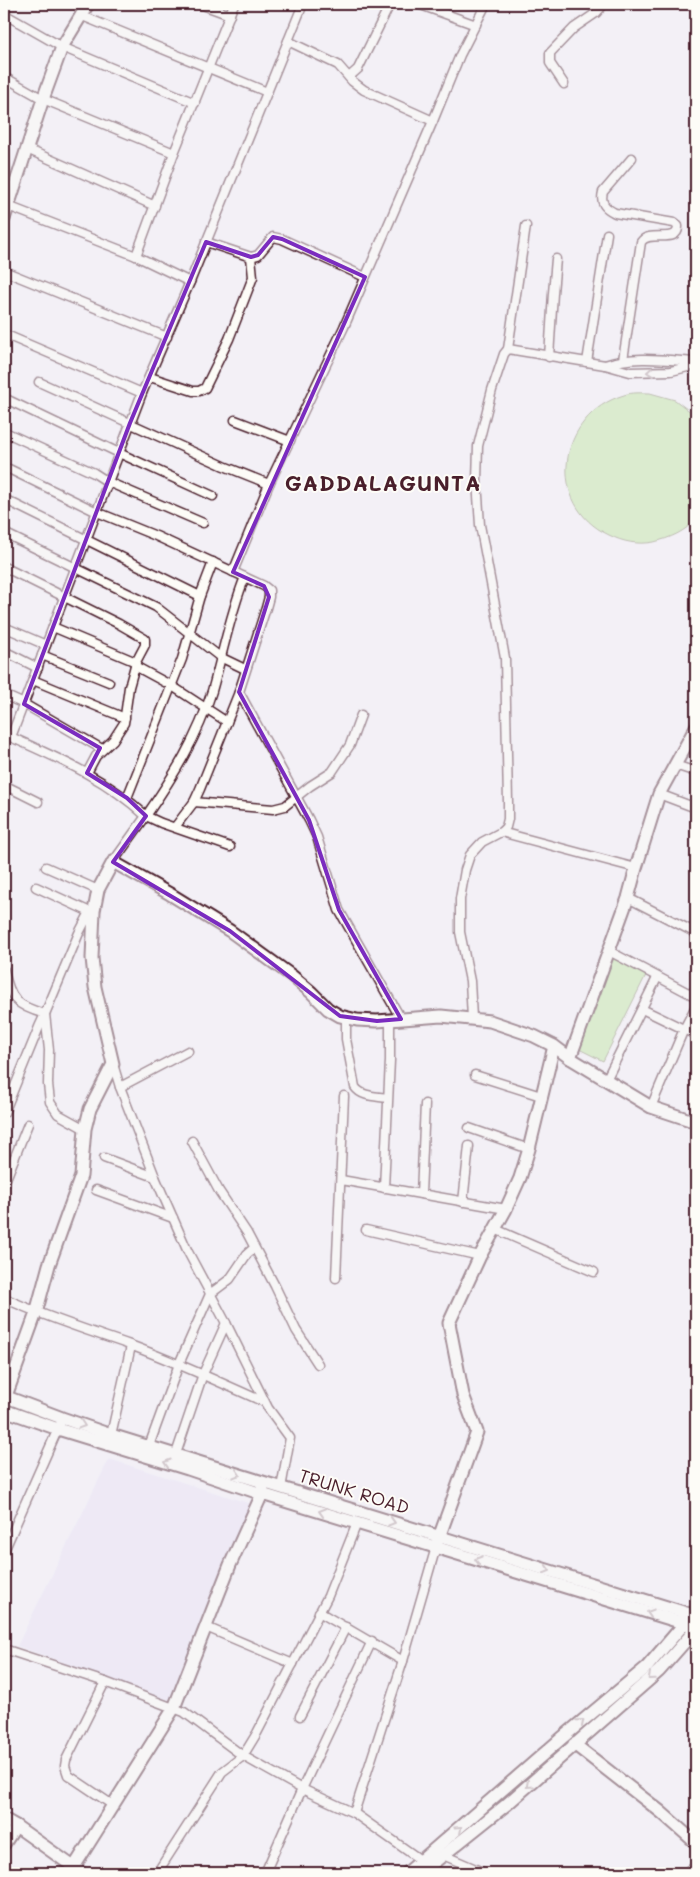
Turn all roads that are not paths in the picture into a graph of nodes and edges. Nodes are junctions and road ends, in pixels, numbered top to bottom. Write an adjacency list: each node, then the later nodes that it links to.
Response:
1 (88, 4): 10 (street)
2 (200, 4): 11 (street)
3 (234, 4): 11 (street)
4 (303, 4): 13 (street)
5 (390, 4): 17 (street)
6 (418, 4): 12 (street)
7 (486, 4): 12 (street)
8 (604, 4): 18 (street)
9 (4, 14): 14 (street)
10 (80, 15): 14 (street); 15 (street)
11 (230, 15): 15 (street)
12 (476, 25): 22 (street)
13 (288, 42): 17 (street); 19 (street)
14 (62, 47): 20 (street); 21 (street)
15 (209, 68): 19 (street); 21 (street)
16 (4, 77): 20 (street)
17 (349, 77): 22 (street)
18 (564, 84)
19 (267, 92): 30 (street)
20 (43, 99): 23 (street); 24 (street)
21 (195, 103): 24 (street)
22 (434, 121): 35 (street)
23 (26, 149): 26 (street); 27 (street)
24 (174, 153): 26 (street)
25 (632, 158): 41 (street)
26 (155, 206): 31 (street)
27 (5, 215): 31 (street)
28 (526, 226): 39 (street)
29 (607, 234): 42 (street)
30 (206, 242): 32 (street); 36 (street)
31 (136, 256): 36 (street)
32 (251, 257): 35 (street); 45 (street)
33 (556, 258): 40 (street)
34 (4, 271): 38 (street)
35 (365, 277): 52 (street)
36 (190, 282): 38 (street)
37 (4, 334): 47 (street)
38 (167, 337): 45 (street)
39 (508, 349): 40 (street); 105 (street)
40 (549, 357): 42 (street)
41 (623, 360): 43 (street); 44 (street)
42 (587, 362): 44 (street)
43 (696, 363): 44 (street, one-way to 44)
44 (605, 365)
45 (150, 377): 47 (street)
46 (39, 382): 50 (street)
47 (142, 393): 50 (street)
48 (4, 398): 53 (street)
49 (234, 420): 52 (street)
50 (130, 424): 53 (street); 56 (street)
51 (7, 433): 55 (street)
52 (290, 441): 56 (street)
53 (119, 453): 55 (street); 57 (street)
54 (9, 469): 59 (street)
55 (108, 482): 59 (street); 60 (street)
56 (269, 484): 66 (street)
57 (213, 496)
58 (4, 499): 62 (street)
59 (97, 512): 62 (street); 63 (street)
60 (204, 523)
61 (4, 533): 65 (street)
62 (86, 540): 65 (street); 68 (street)
63 (213, 562): 66 (street); 68 (street)
64 (4, 567): 69 (street)
65 (75, 569): 69 (street); 72 (street)
66 (233, 572): 67 (street)
67 (245, 578): 76 (street); 79 (street)
68 (200, 596): 72 (street)
69 (64, 598): 71 (street); 77 (street)
70 (4, 627): 73 (street)
71 (53, 627): 73 (street); 77 (street)
72 (191, 633): 76 (street); 82 (street)
73 (46, 645): 75 (street)
74 (4, 651): 78 (street)
75 (42, 655): 78 (street); 81 (street)
76 (220, 657): 79 (street); 86 (street)
77 (135, 664): 82 (street); 88 (street)
78 (38, 668): 80 (street)
79 (246, 669): 83 (street)
80 (33, 680): 85 (street); 88 (street)
81 (109, 682)
82 (172, 686): 86 (street); 99 (street)
83 (239, 692): 89 (street); 98 (street)
84 (4, 695): 85 (street)
85 (24, 704): 91 (street); 92 (street)
86 (206, 708): 89 (street); 103 (street)
87 (361, 715): 98 (street)
88 (125, 718): 92 (street)
89 (227, 722): 101 (street)
90 (696, 727): 93 (street)
91 (7, 735): 95 (street)
92 (102, 749): 95 (street)
93 (675, 765): 94 (street); 97 (street)
94 (696, 772)
95 (87, 773): 99 (street)
96 (4, 785): 100 (street)
97 (659, 794): 102 (street); 109 (street)
98 (296, 797): 101 (street); 124 (street)
99 (127, 798): 103 (street)
100 (38, 802)
101 (194, 802): 104 (street)
102 (696, 808)
103 (146, 816): 104 (street); 107 (street)
104 (175, 827): 106 (street)
105 (501, 832): 109 (street); 123 (street)
106 (230, 847)
107 (113, 862): 111 (street); 122 (street)
108 (46, 867): 111 (street)
109 (636, 868): 112 (street)
110 (36, 887): 113 (street)
111 (98, 890): 113 (street)
112 (628, 898): 114 (street); 115 (street)
113 (92, 911): 121 (street); 130 (street)
114 (696, 933)
115 (609, 951): 117 (street); 129 (street)
116 (4, 970): 121 (street)
117 (657, 978): 118 (street); 120 (street)
118 (696, 998)
119 (696, 1006): 125 (street)
120 (642, 1009): 125 (street); 132 (street)
121 (45, 1014): 139 (street); 143 (street)
122 (346, 1018): 124 (street); 136 (street)
123 (472, 1018): 124 (street); 127 (street)
124 (395, 1020): 136 (street)
125 (684, 1029): 126 (street); 138 (street)
126 (696, 1035)
127 (554, 1046): 129 (street); 135 (street)
128 (188, 1051): 133 (street)
129 (570, 1058): 132 (street)
130 (114, 1064): 133 (street); 143 (street)
131 (475, 1075): 135 (street)
132 (606, 1080): 138 (street)
133 (120, 1087): 148 (street)
134 (344, 1096): 149 (street)
135 (541, 1096): 146 (street)
136 (387, 1098): 151 (street)
137 (425, 1104): 153 (street)
138 (651, 1108): 140 (street)
139 (4, 1113)
140 (696, 1122)
141 (28, 1124): 150 (street)
142 (469, 1128): 146 (street)
143 (85, 1129): 165 (street)
144 (192, 1141): 159 (street)
145 (469, 1146): 154 (street)
146 (529, 1149): 155 (street)
147 (104, 1158): 148 (street)
148 (155, 1177): 156 (street)
149 (341, 1180): 151 (street); 162 (street)
150 (4, 1184)
151 (384, 1188): 153 (street)
152 (96, 1190): 156 (street)
153 (421, 1194): 154 (street)
154 (464, 1202): 155 (street)
155 (506, 1209): 157 (street)
156 (173, 1218): 163 (street)
157 (495, 1229): 160 (street); 161 (street)
158 (366, 1230): 160 (street)
159 (254, 1248): 163 (street); 169 (street)
160 (480, 1256): 182 (street)
161 (594, 1272)
162 (336, 1278)
163 (210, 1294): 166 (street); 168 (street)
164 (4, 1298): 165 (street)
165 (36, 1313): 167 (street); 171 (street)
166 (226, 1323): 170 (street); 172 (street)
167 (131, 1346): 168 (street); 175 (street)
168 (179, 1364): 170 (street); 176 (street)
169 (318, 1364)
170 (203, 1374): 172 (street); 177 (street)
171 (5, 1399): 174 (street, TRUNK ROAD)
172 (264, 1402): 179 (street)
173 (4, 1410): 174 (street)
174 (60, 1424): 175 (street, TRUNK ROAD, one-way to 175); 178 (street, one-way to 174); 181 (street)
175 (111, 1435): 176 (street, TRUNK ROAD)
176 (149, 1446): 177 (street, TRUNK ROAD)
177 (176, 1454): 178 (street, TRUNK ROAD, one-way to 178)
178 (263, 1488): 179 (street, TRUNK ROAD); 180 (street, one-way to 178); 186 (street)
179 (282, 1488): 182 (street, TRUNK ROAD, one-way to 182)
180 (358, 1523): 182 (street); 184 (street)
181 (7, 1536): 183 (street)
182 (438, 1542): 185 (street); 191 (street)
183 (4, 1550)
184 (319, 1612): 187 (street); 192 (street)
185 (690, 1617): 188 (street); 206 (street, one-way to 185)
186 (206, 1627): 192 (street); 194 (street)
187 (346, 1627): 189 (street); 195 (street)
188 (696, 1628): 196 (street, one-way to 196)
189 (372, 1641): 191 (street); 198 (street)
190 (4, 1649): 193 (street)
191 (403, 1661): 200 (street)
192 (293, 1664): 197 (street)
193 (105, 1682): 194 (street); 199 (street)
194 (174, 1708): 197 (street); 199 (street)
195 (300, 1716)
196 (574, 1744): 203 (street); 205 (street, one-way to 205)
197 (243, 1756): 198 (street); 209 (street)
198 (302, 1789): 200 (street); 210 (street)
199 (114, 1806): 208 (street)
200 (354, 1813): 206 (street)
201 (4, 1819): 202 (street)
202 (16, 1826): 204 (street); 208 (street)
203 (696, 1843)
204 (4, 1844)
205 (443, 1855): 212 (street); 213 (street)
206 (422, 1861): 211 (street)
207 (696, 1864): 214 (street)
208 (78, 1871)
209 (157, 1873)
210 (265, 1873)
211 (407, 1873)
212 (421, 1873)
213 (485, 1873)
214 (686, 1873)

